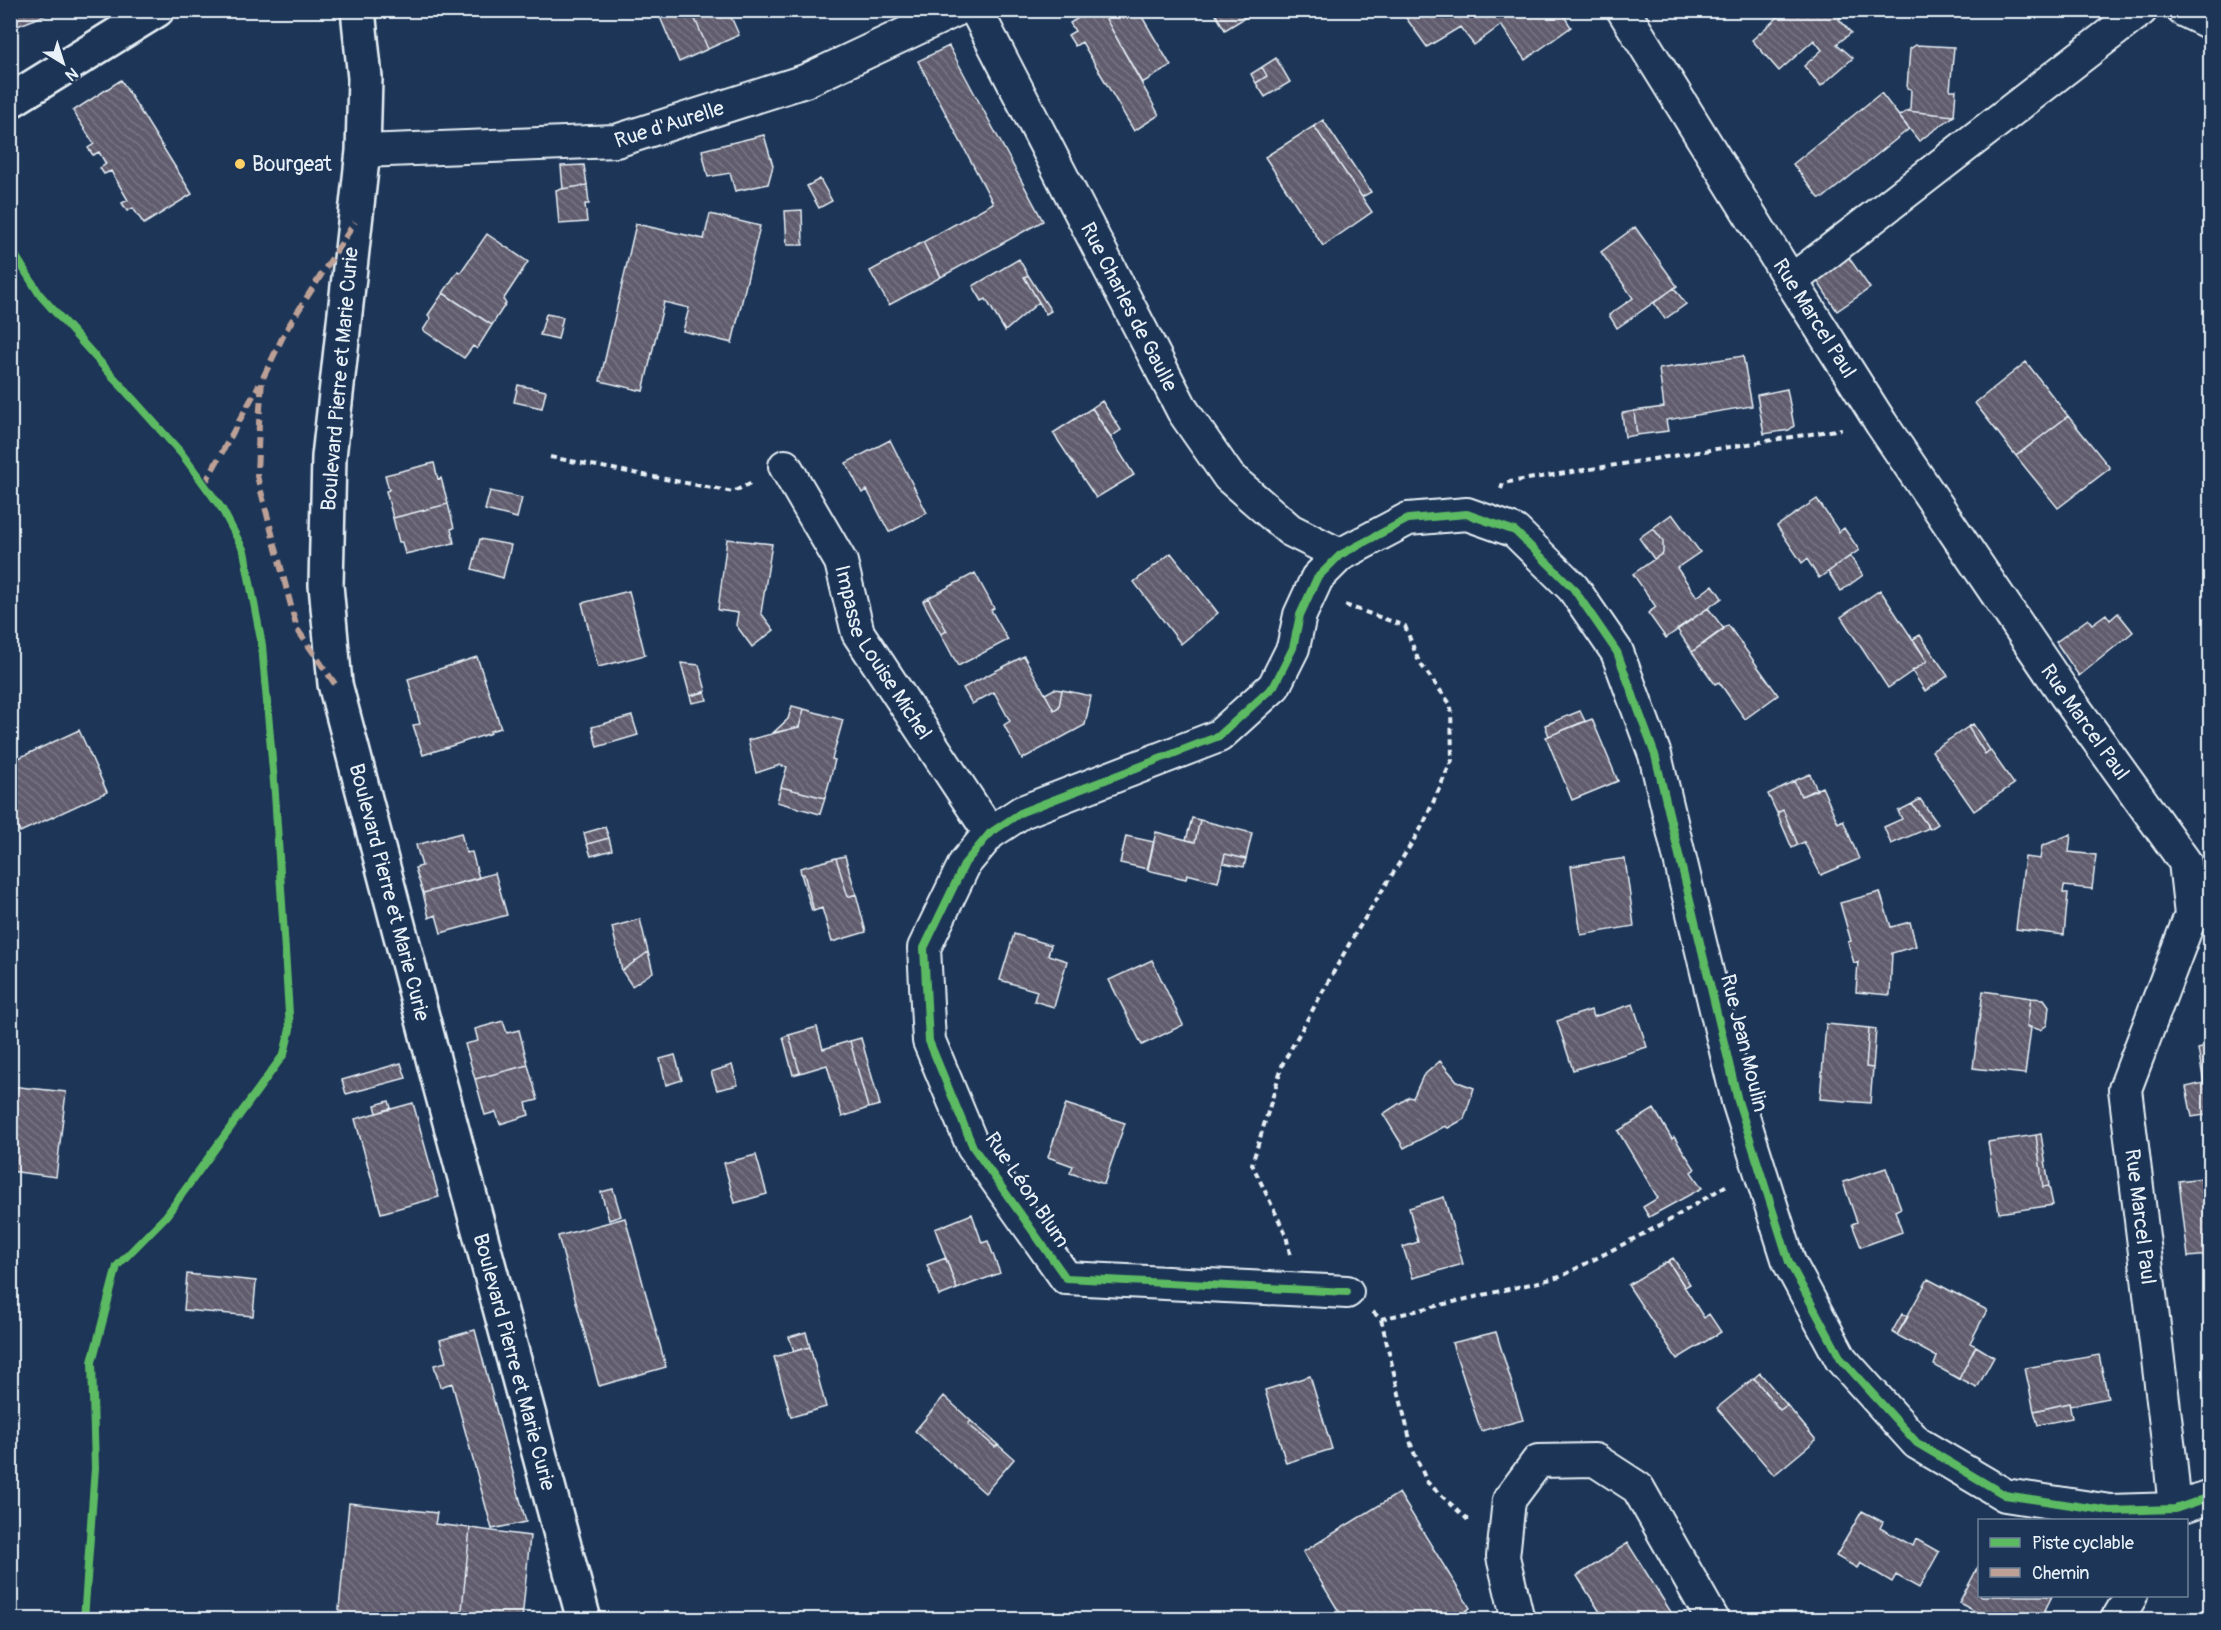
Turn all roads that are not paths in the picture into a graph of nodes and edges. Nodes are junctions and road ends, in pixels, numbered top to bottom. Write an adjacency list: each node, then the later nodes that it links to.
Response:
1 (157, 10): 9 (main road)
2 (358, 10): 10 (main road, Boulevard Pierre et Marie Curie)
3 (956, 10): 10 (street, Rue d'Aurelle)
4 (976, 10): 13 (street, Rue Charles de Gaulle)
5 (1623, 10): 11 (street, Rue Marcel Paul)
6 (2141, 10): 11 (street)
7 (2183, 10): 8 (street)
8 (2211, 23)
9 (10, 100)
10 (363, 151): 20 (main road, Boulevard Pierre et Marie Curie)
11 (1791, 282): 15 (street, Rue Marcel Paul)
12 (785, 466): 14 (street, Impasse Louise Michel)
13 (1340, 555): 14 (street, Rue Léon Blum); 18 (street, Rue Jean Moulin)
14 (990, 833): 16 (street, Rue Léon Blum)
15 (2201, 918): 18 (street, Rue Marcel Paul)
16 (1347, 1292)
17 (2211, 1497): 18 (street, Rue Jean Moulin)
18 (2172, 1515)
19 (2130, 1597): 23 (street)
20 (584, 1620)
21 (1518, 1620): 22 (street)
22 (1713, 1620)
23 (2117, 1620)

